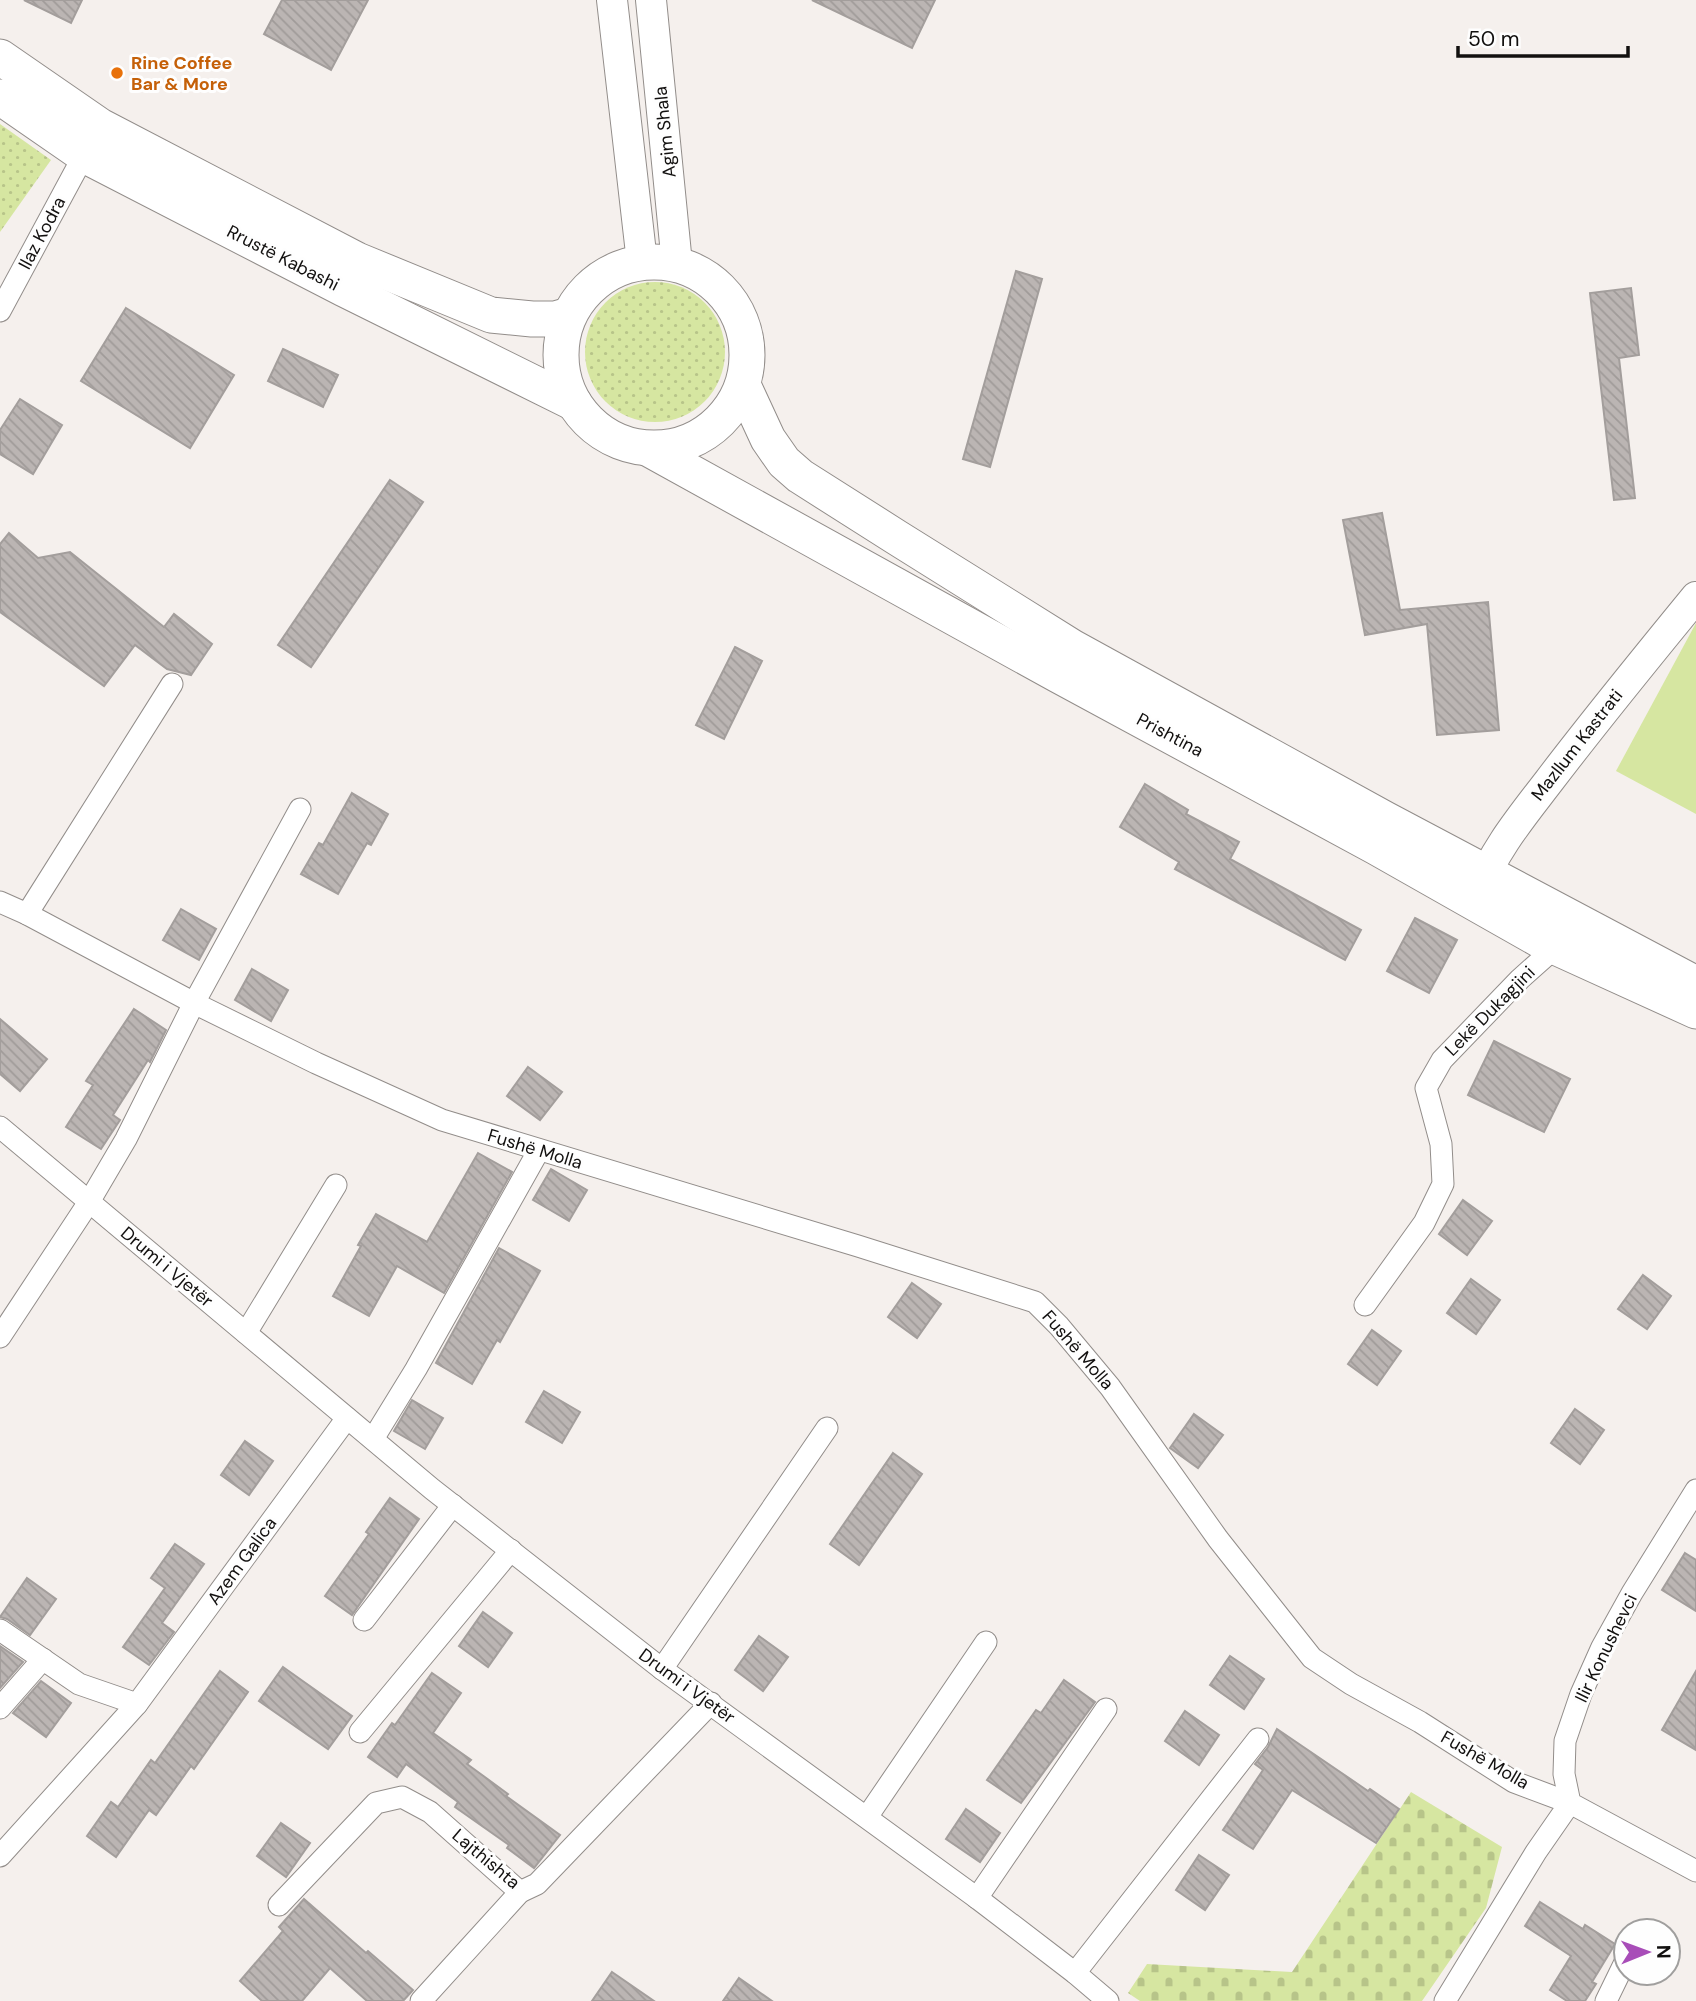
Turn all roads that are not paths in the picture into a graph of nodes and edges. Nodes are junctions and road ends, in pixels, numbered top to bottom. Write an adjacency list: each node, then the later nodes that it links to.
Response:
1 (612, 0): 6 (main road, Agim Shala)
2 (652, 0): 7 (main road, Agim Shala)
3 (0, 57): 9 (main road, Rrustë Kabashi)
4 (0, 97): 5 (main road, Rrustë Kabashi)
5 (84, 155): 8 (street, Ilaz Kodra); 11 (main road, Rrustë Kabashi)
6 (642, 262): 7 (main road, Prishtina); 9 (main road, Prishtina)
7 (677, 264): 10 (main road, Prishtina)
8 (3, 301)
9 (569, 315): 11 (main road, Prishtina)
10 (743, 385): 12 (main road, Prishtina); 16 (main road, Prishtina)
11 (574, 403): 12 (main road, Prishtina)
12 (649, 449): 16 (main road, Prishtina)
13 (1696, 597): 16 (main road, Mazllum Kastrati)
14 (172, 684): 18 (street)
15 (300, 809): 21 (street)
16 (1480, 887): 19 (main road, Prishtina); 20 (main road, Prishtina)
17 (0, 902): 18 (street, Fushë Molla)
18 (27, 914): 21 (street, Fushë Molla)
19 (1556, 947): 22 (main road, Prishtina); 27 (street, Lekë Dukagjini)
20 (1696, 984)
21 (194, 1003): 24 (street, Fushë Molla); 26 (street)
22 (1696, 1011)
23 (0, 1127): 26 (street, Drumi i Vjetër)
24 (539, 1150): 32 (street); 47 (street, Fushë Molla)
25 (336, 1185): 28 (street)
26 (89, 1202): 28 (street, Drumi i Vjetër); 29 (street)
27 (1365, 1305)
28 (246, 1333): 30 (street, Drumi i Vjetër)
29 (0, 1336)
30 (347, 1418): 32 (street, Drumi i Vjetër); 42 (street, Azem Galica)
31 (827, 1428): 40 (street)
32 (373, 1439): 34 (street, Drumi i Vjetër)
33 (1696, 1490): 47 (street, Ilir Konushevci)
34 (453, 1505): 35 (street, Drumi i Vjetër); 36 (street)
35 (511, 1550): 40 (street, Drumi i Vjetër); 45 (street)
36 (364, 1620)
37 (0, 1630): 39 (street)
38 (986, 1642): 48 (street)
39 (43, 1659): 42 (street); 43 (street)
40 (662, 1669): 41 (street, Drumi i Vjetër)
41 (711, 1703): 48 (street, Drumi i Vjetër); 51 (street, Lajthishta)
42 (137, 1704): 49 (street, Azem Galica)
43 (0, 1708)
44 (1106, 1709): 52 (street)
45 (359, 1732)
46 (1258, 1740): 54 (street)
47 (1570, 1803): 50 (street); 57 (street)
48 (867, 1817): 52 (street, Drumi i Vjetër)
49 (0, 1856)
50 (1696, 1871)
51 (520, 1892): 53 (street, Lajthishta); 55 (street)
52 (977, 1898): 54 (street, Drumi i Vjetër)
53 (279, 1905)
54 (1076, 1973): 56 (street, Drumi i Vjetër)
55 (421, 2001)
56 (1108, 2001)
57 (1445, 2001)

